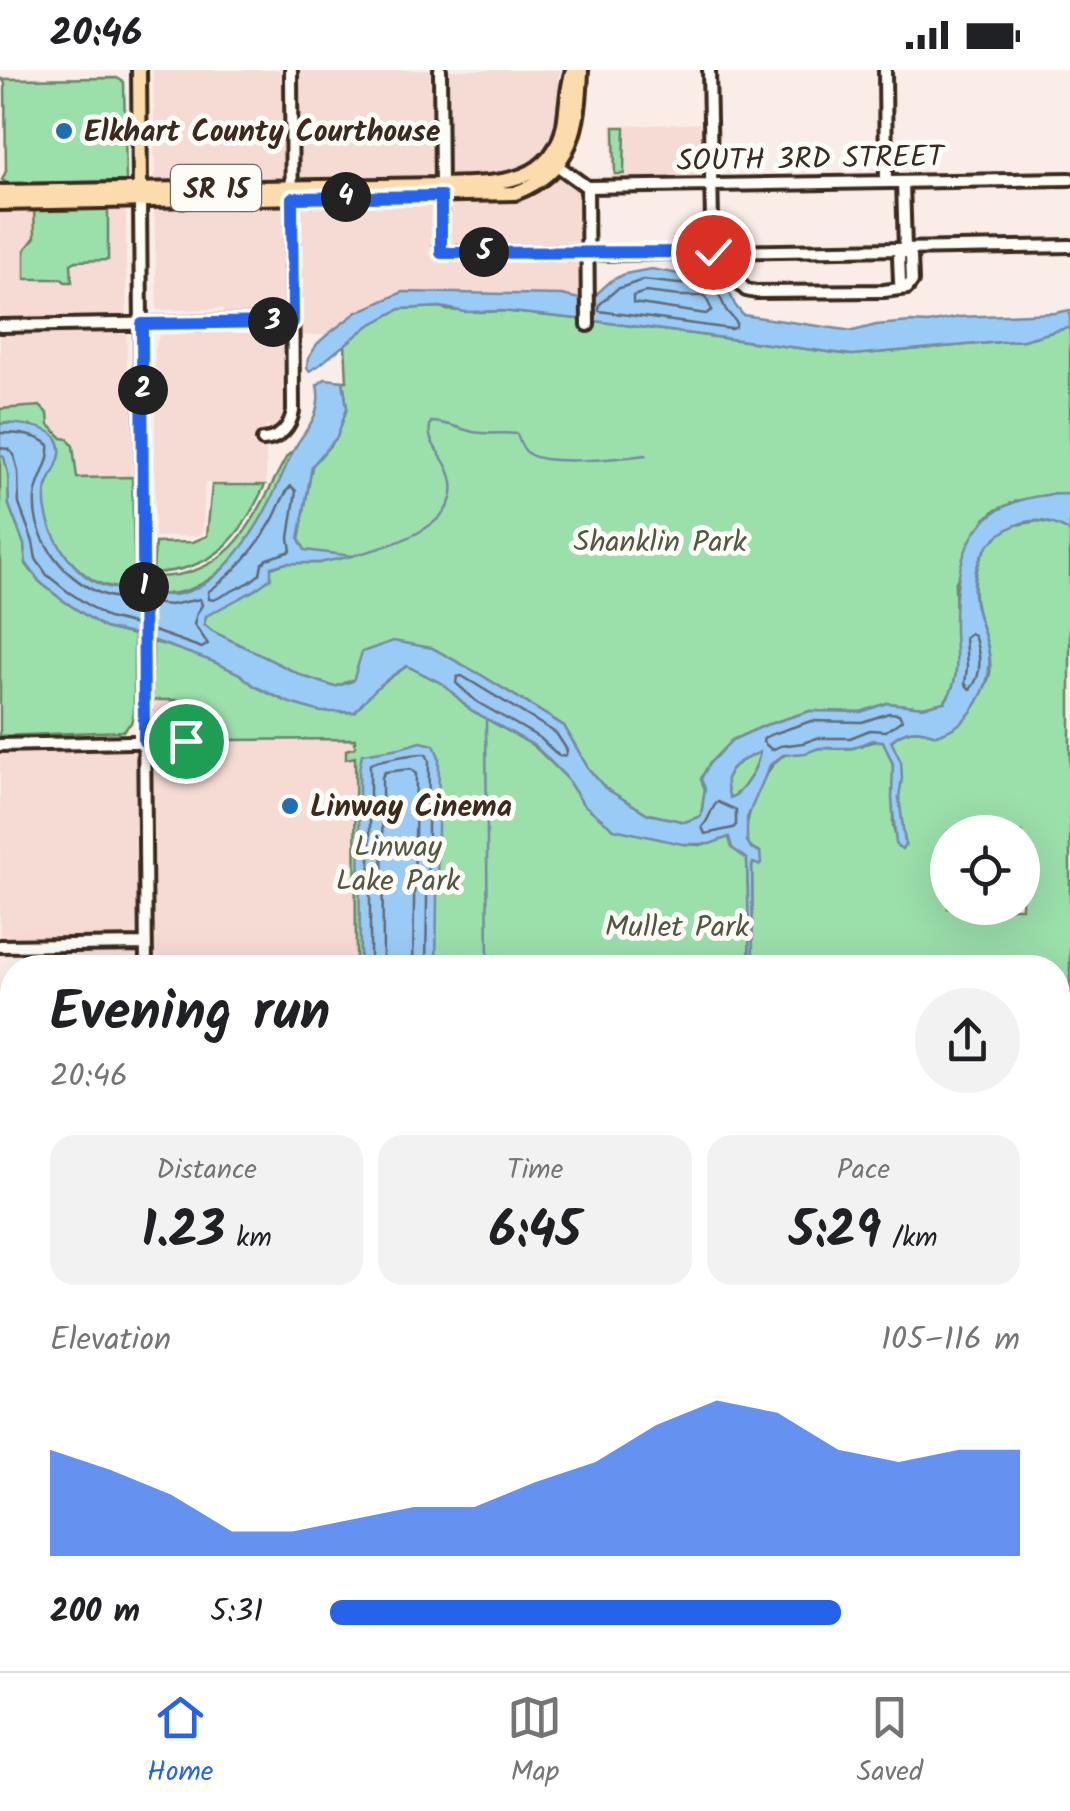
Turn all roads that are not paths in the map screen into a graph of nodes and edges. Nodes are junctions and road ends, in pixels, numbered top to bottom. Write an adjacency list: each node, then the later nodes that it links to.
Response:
1 (139, 70): 19 (main road)
2 (291, 70): 18 (street)
3 (440, 70): 16 (street)
4 (558, 70): 9 (main road)
5 (573, 70): 9 (main road, SR 15)
6 (581, 70): 10 (main road)
7 (709, 70): 14 (street)
8 (884, 70): 12 (street)
9 (568, 91): 16 (main road, SR 15)
10 (558, 166): 15 (street); 16 (main road, SR 15)
11 (1070, 179): 13 (street, SOUTH 3RD STREET)
12 (886, 182): 13 (street, SOUTH 3RD STREET); 14 (street, SOUTH 3RD STREET)
13 (903, 182): 22 (street)
14 (711, 186): 15 (street, SOUTH 3RD STREET); 24 (street)
15 (587, 187): 23 (street)
16 (441, 190): 18 (main road, SR 15); 23 (street)
17 (0, 192): 19 (main road, SR 15)
18 (292, 193): 19 (main road, SR 15); 25 (street)
19 (140, 195): 20 (main road, SR 15); 27 (street)
20 (0, 203)
21 (1070, 246): 22 (street)
22 (904, 249): 24 (street); 24 (street)
23 (587, 252): 24 (street); 26 (street)
24 (724, 252)
25 (293, 322): 27 (street); 29 (street)
26 (588, 323)
27 (142, 324): 28 (street); 31 (street)
28 (0, 326)
29 (263, 440)
30 (217, 740): 31 (street)
31 (144, 741): 32 (street); 33 (street)
32 (0, 744)
33 (146, 944): 34 (street); 35 (street)
34 (0, 946)
35 (146, 955)

